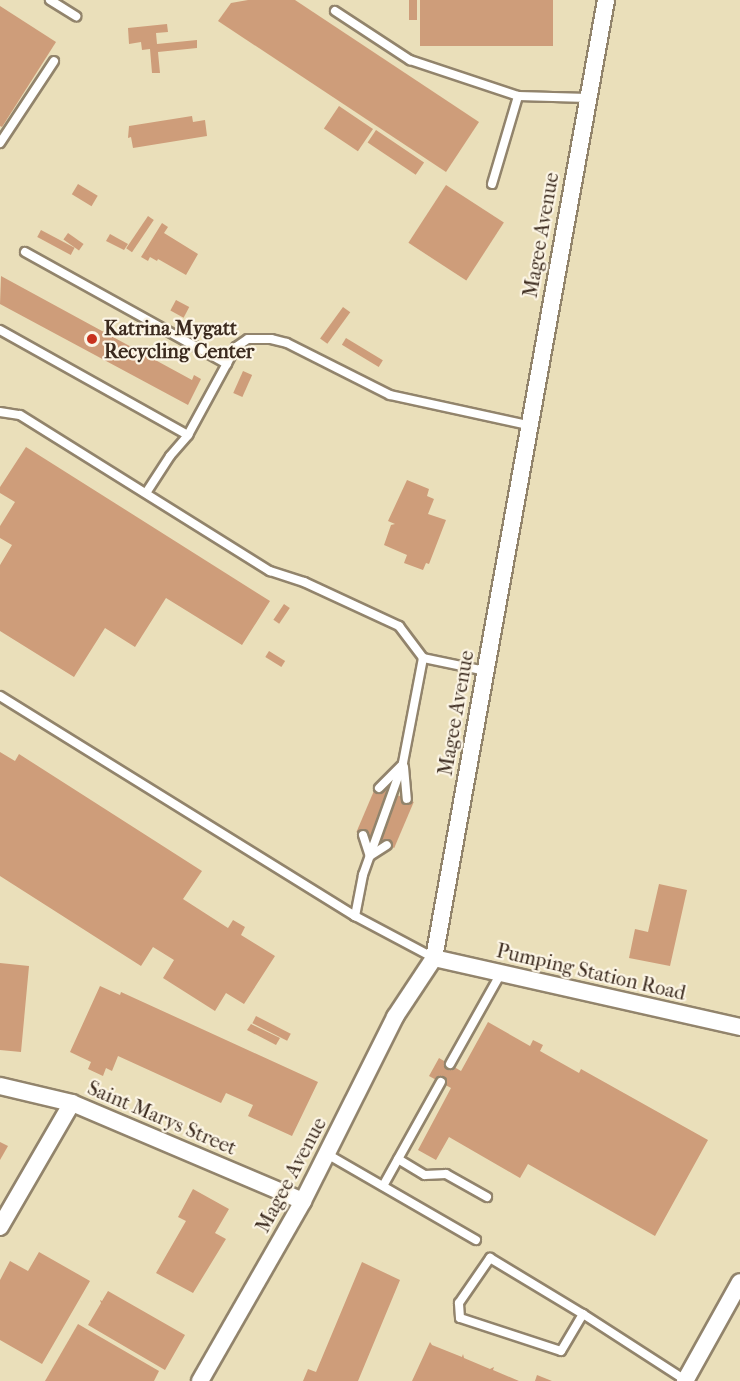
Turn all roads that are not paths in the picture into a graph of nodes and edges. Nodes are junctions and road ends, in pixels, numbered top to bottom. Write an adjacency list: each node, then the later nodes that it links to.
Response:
1 (50, 0): 4 (lane)
2 (606, 0): 7 (street, Magee Avenue)
3 (335, 10): 6 (lane)
4 (76, 16)
5 (54, 61): 8 (lane)
6 (518, 96): 7 (lane); 9 (lane)
7 (588, 98): 14 (street, Magee Avenue)
8 (0, 143)
9 (492, 184)
10 (25, 252): 12 (lane)
11 (0, 330): 15 (lane)
12 (227, 364): 14 (lane); 15 (lane)
13 (0, 412): 16 (lane)
14 (528, 425): 18 (street, Magee Avenue)
15 (188, 435): 16 (lane)
16 (146, 493): 17 (lane)
17 (423, 658): 18 (lane); 20 (lane)
18 (485, 671): 27 (street, Magee Avenue)
19 (0, 696): 26 (lane)
20 (404, 763): 21 (lane); 22 (lane); 25 (lane)
21 (379, 788)
22 (407, 799)
23 (363, 835): 25 (lane)
24 (387, 845): 25 (lane)
25 (370, 856): 26 (lane)
26 (355, 916): 27 (lane)
27 (434, 957): 28 (street, Pumping Station Road); 34 (street, Magee Avenue)
28 (501, 973): 29 (street, Pumping Station Road); 30 (lane)
29 (740, 1027)
30 (450, 1064)
31 (441, 1082): 35 (lane)
32 (0, 1086): 33 (street, Saint Marys Street)
33 (72, 1103): 38 (street, Saint Marys Street); 39 (street)
34 (327, 1154): 36 (lane); 38 (street, Magee Avenue)
35 (398, 1159): 36 (lane); 37 (lane)
36 (383, 1186): 40 (lane)
37 (487, 1197)
38 (303, 1201): 43 (street, Magee Avenue)
39 (0, 1227)
40 (476, 1240)
41 (740, 1282): 44 (street)
42 (582, 1314): 42 (lane); 44 (lane)
43 (200, 1381)
44 (685, 1381)

